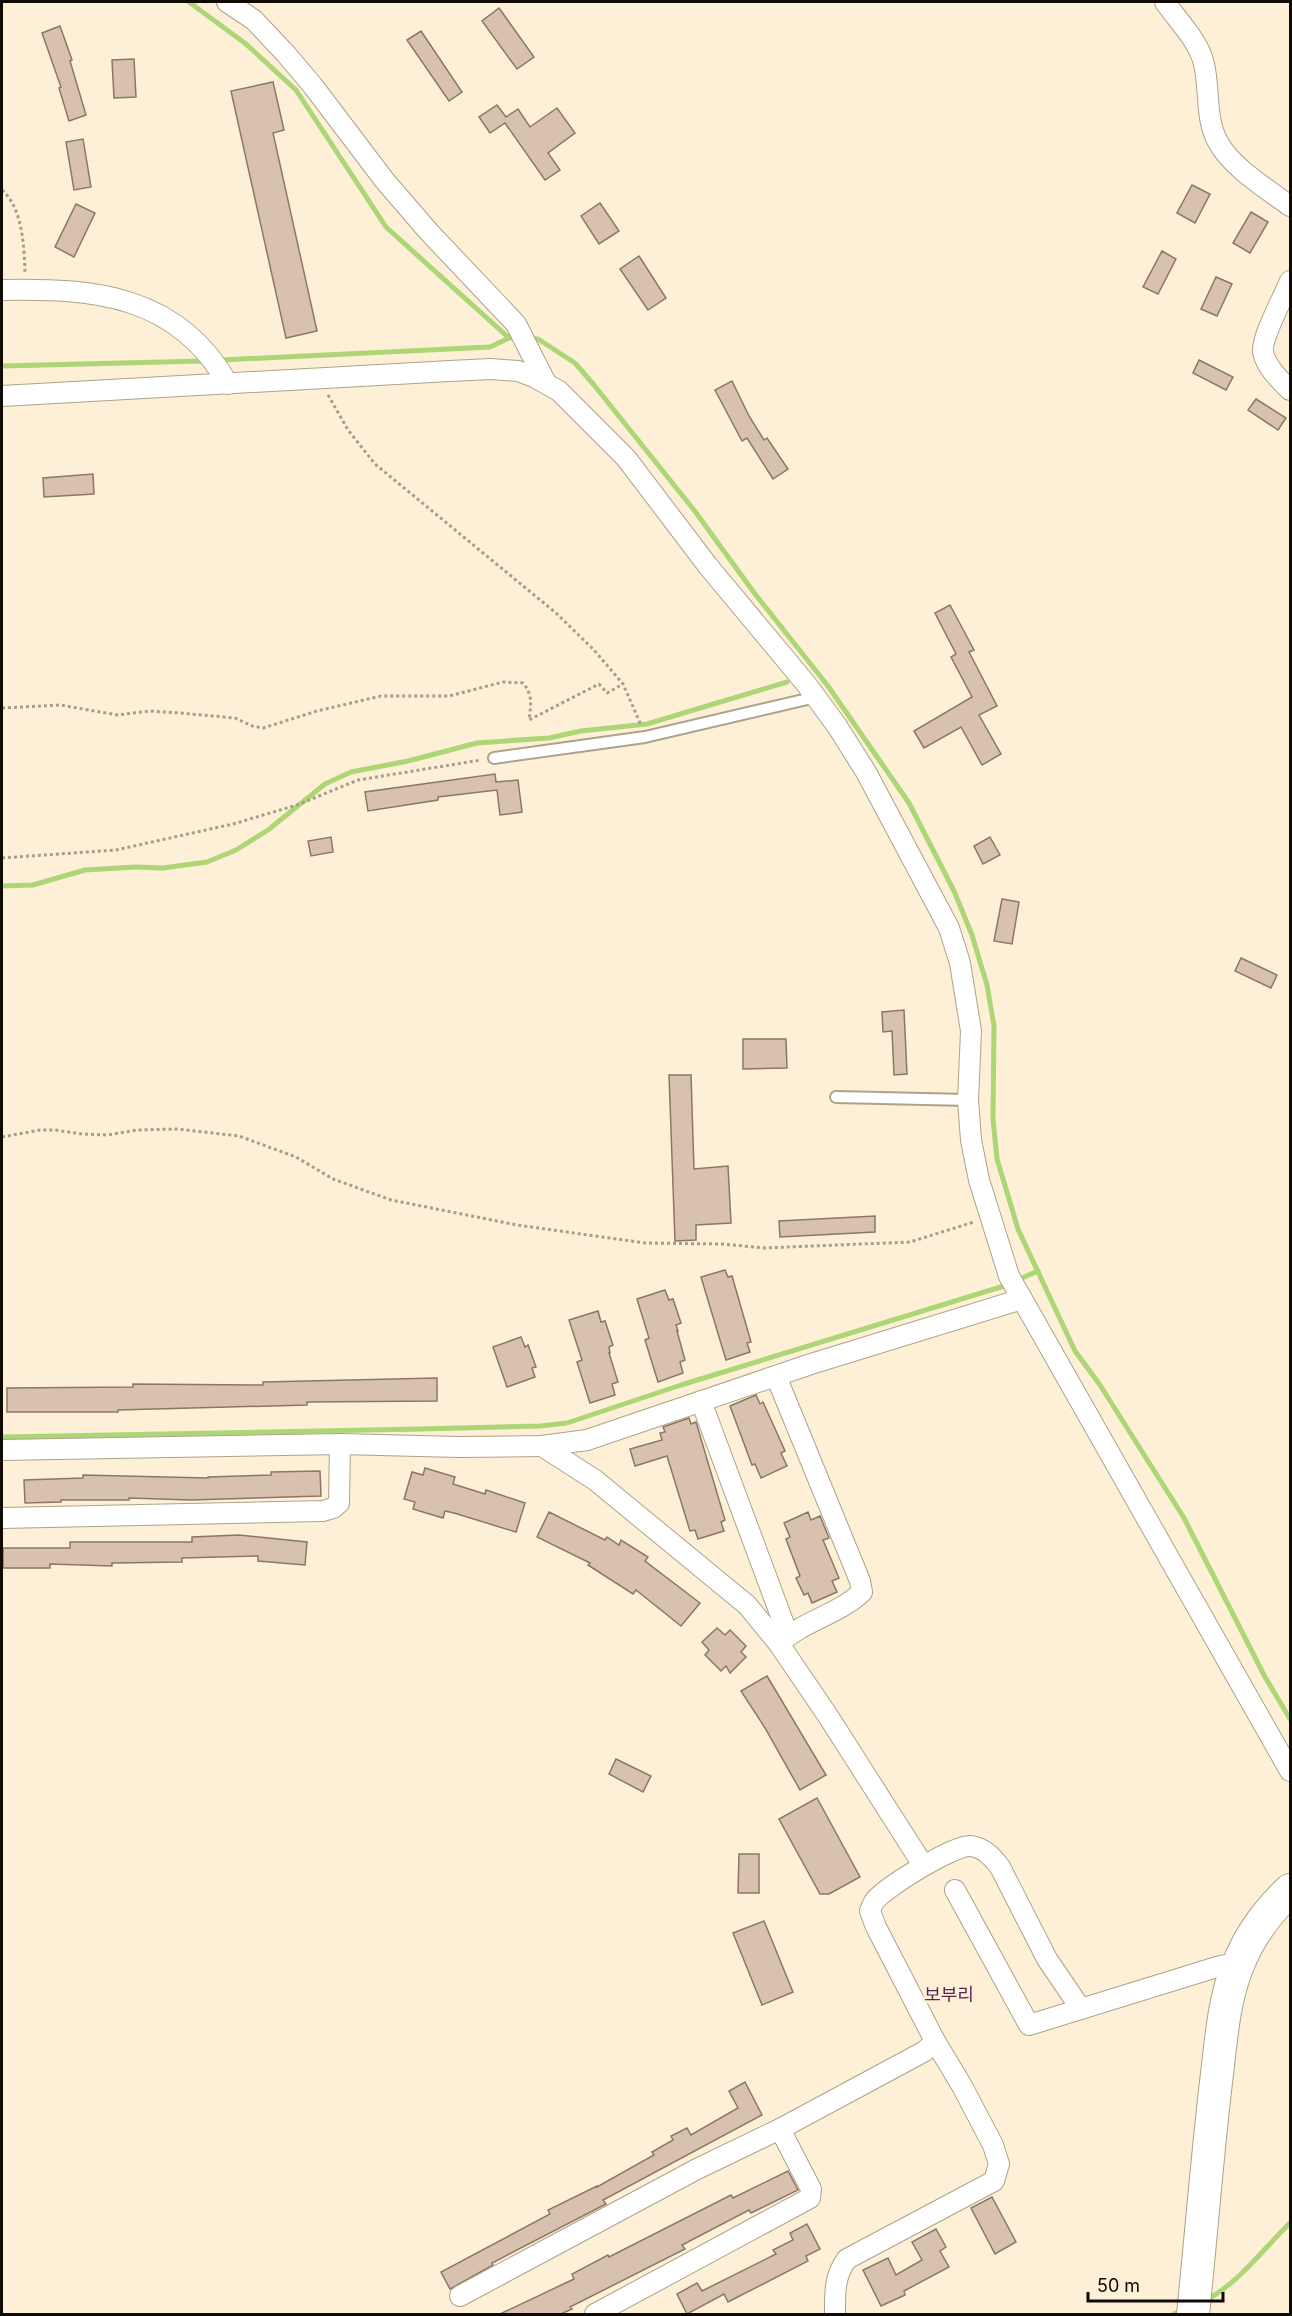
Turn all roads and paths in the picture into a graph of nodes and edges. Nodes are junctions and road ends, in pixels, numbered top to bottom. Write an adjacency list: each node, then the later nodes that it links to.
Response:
1 (227, 2): 9 (street)
2 (1165, 2): 4 (street)
3 (2, 190): 6 (path)
4 (1290, 206)
5 (1290, 281): 11 (street)
6 (25, 289): 7 (street); 10 (street)
7 (2, 290)
8 (325, 378): 9 (street); 10 (street); 13 (path)
9 (546, 383): 14 (street)
10 (228, 384): 12 (street)
11 (1290, 390)
12 (2, 396)
13 (623, 684): 15 (path); 16 (path)
14 (816, 697): 16 (lane); 20 (street)
15 (2, 708)
16 (645, 737): 17 (lane)
17 (494, 758): 18 (path)
18 (2, 858)
19 (836, 1097): 20 (lane)
20 (968, 1100): 22 (street)
21 (2, 1137): 22 (path)
22 (990, 1217): 23 (street)
23 (1022, 1299): 24 (street); 31 (street)
24 (776, 1376): 25 (street); 30 (street)
25 (701, 1401): 27 (street); 30 (street)
26 (340, 1443): 27 (street); 28 (street); 29 (street)
27 (542, 1446): 30 (street)
28 (2, 1450)
29 (2, 1518)
30 (784, 1640): 32 (street)
31 (1290, 1771)
32 (923, 1865): 36 (street); 37 (street)
33 (955, 1890): 36 (street)
34 (1290, 1890): 35 (main road)
35 (1238, 1963): 36 (street); 42 (main road)
36 (1081, 2009)
37 (934, 2041): 38 (street); 41 (street)
38 (780, 2129): 39 (street); 40 (street)
39 (460, 2296)
40 (595, 2314)
41 (834, 2314)
42 (1193, 2314)

